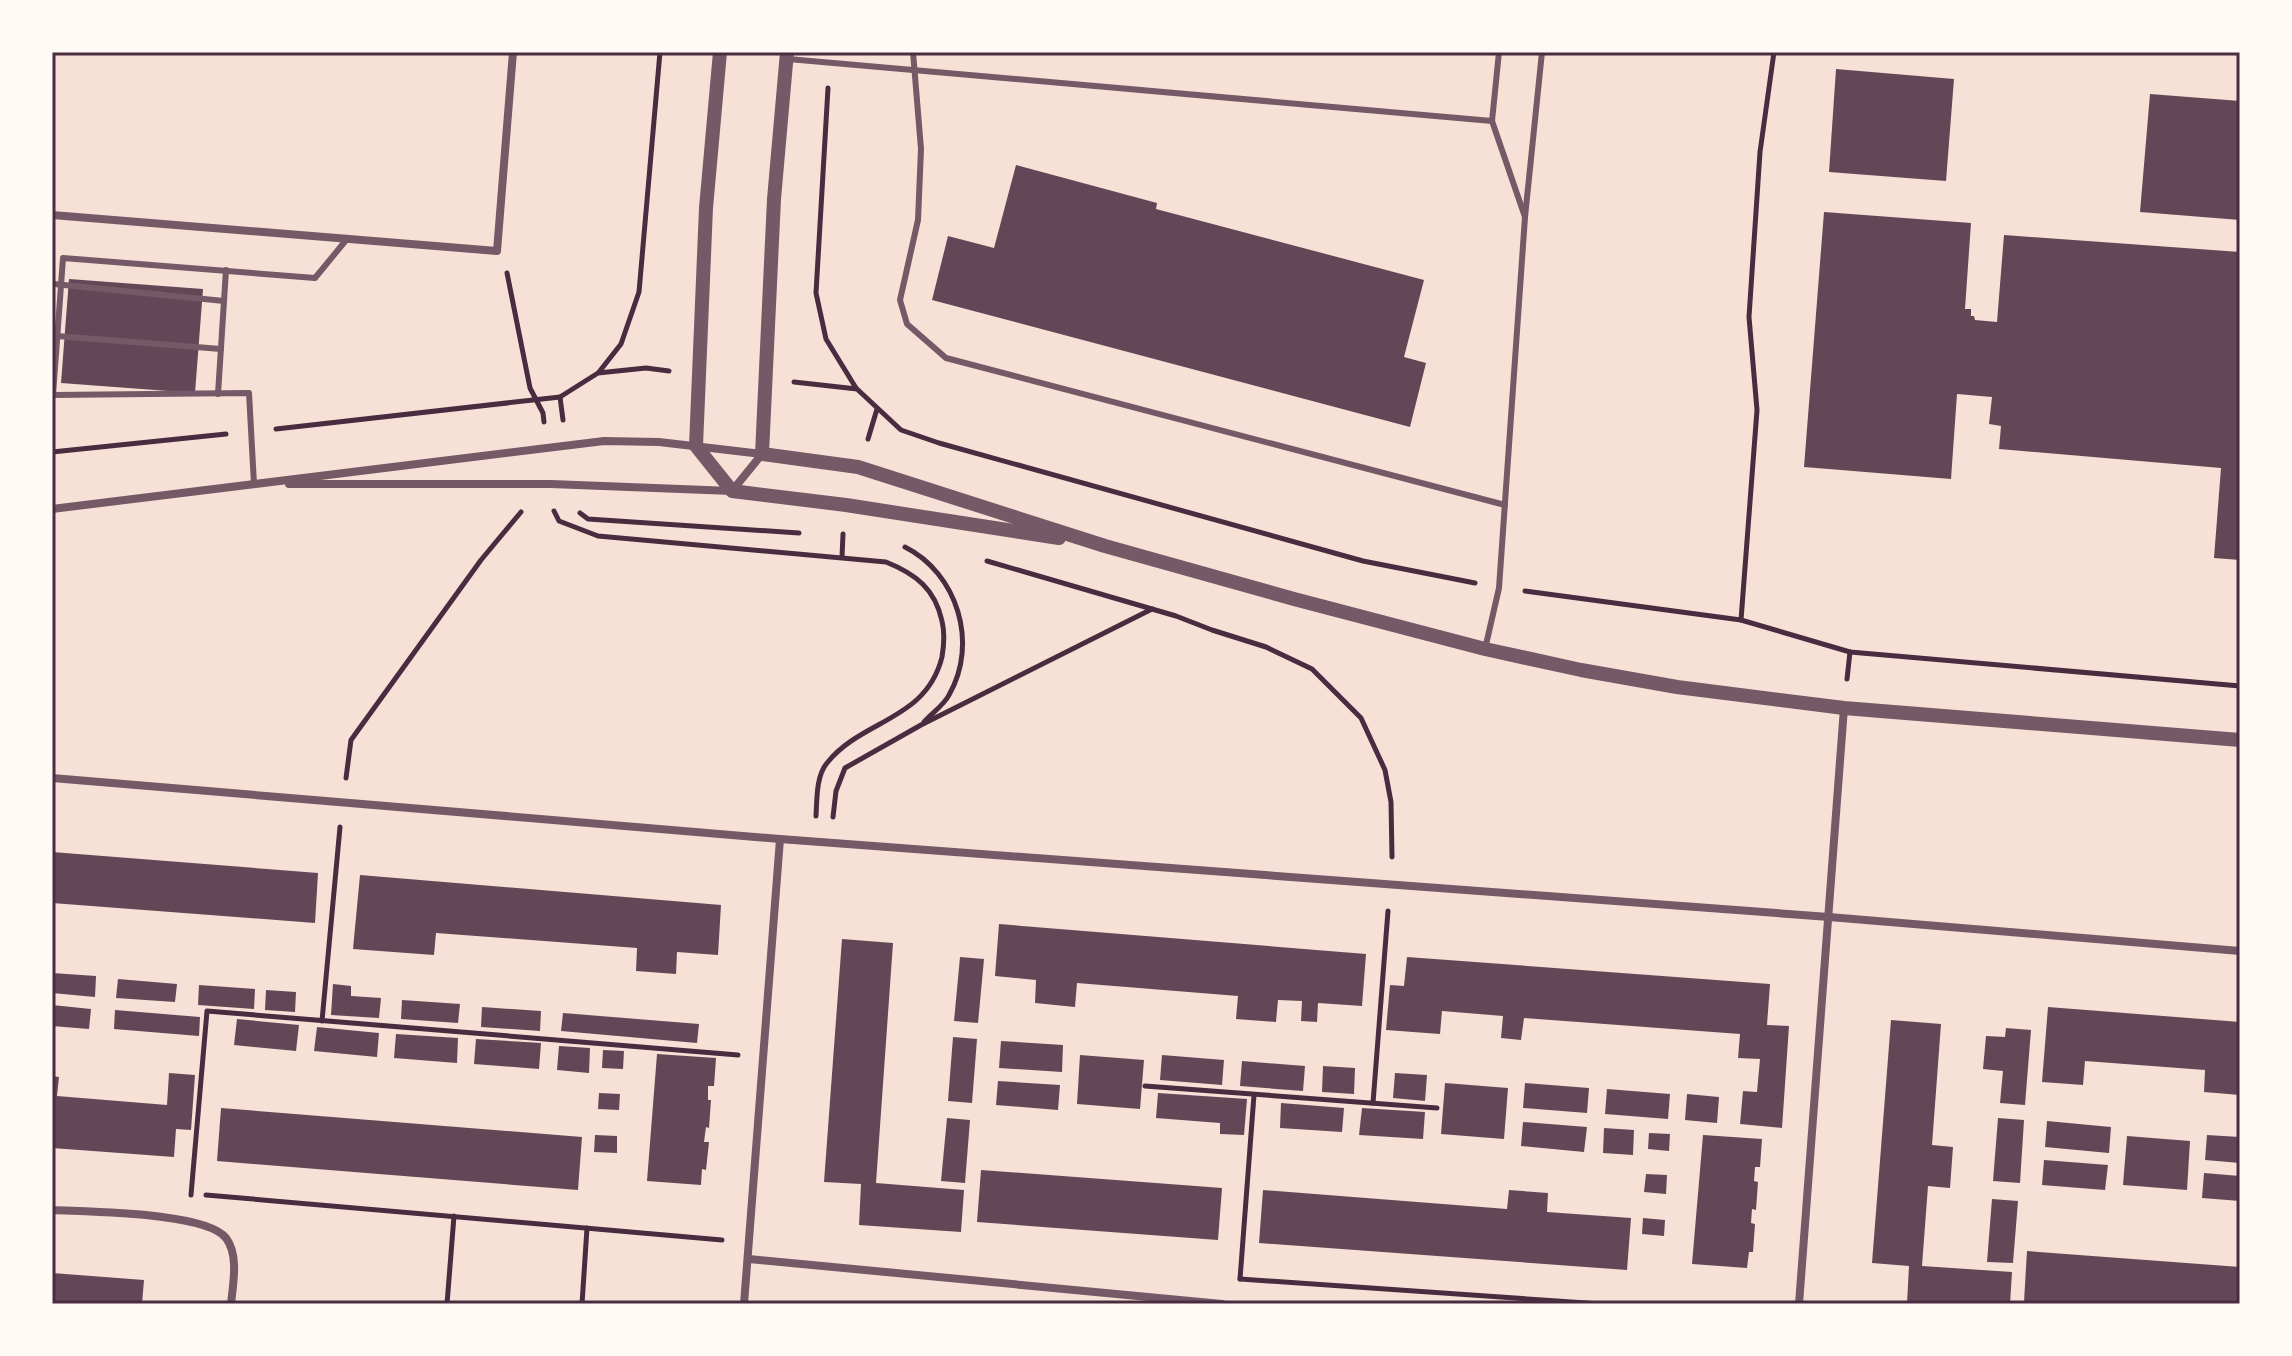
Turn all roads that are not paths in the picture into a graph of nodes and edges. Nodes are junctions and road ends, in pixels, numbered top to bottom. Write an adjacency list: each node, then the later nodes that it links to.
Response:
1 (513, 52): 11 (street)
2 (720, 52): 21 (street)
3 (913, 52): 7 (lane)
4 (1499, 52): 8 (lane)
5 (1542, 52): 10 (lane)
6 (786, 55): 7 (lane); 22 (street)
7 (914, 69): 8 (lane); 25 (lane)
8 (1492, 121): 10 (lane)
9 (52, 215): 11 (street)
10 (1525, 217): 25 (lane)
11 (347, 239): 14 (lane)
12 (52, 256): 13 (lane)
13 (63, 258): 14 (lane); 15 (lane)
14 (226, 270): 16 (lane)
15 (58, 284): 16 (lane); 17 (lane)
16 (224, 301): 18 (lane)
17 (57, 336): 18 (lane); 20 (lane)
18 (221, 349): 19 (lane)
19 (218, 394): 20 (lane); 23 (lane)
20 (52, 395)
21 (696, 446): 22 (street); 23 (street); 24 (street)
22 (762, 454): 24 (street); 27 (street)
23 (254, 484): 24 (street); 26 (street)
24 (732, 491): 27 (street)
25 (1505, 505): 28 (lane)
26 (52, 509)
27 (1105, 546): 28 (street)
28 (1485, 649): 29 (street)
29 (1844, 708): 30 (street); 33 (street)
30 (2240, 740)
31 (52, 778): 32 (street)
32 (780, 839): 33 (street); 36 (street)
33 (1829, 917): 34 (street); 40 (street)
34 (2240, 951)
35 (52, 1210): 37 (street)
36 (749, 1259): 38 (street); 39 (street)
37 (231, 1304)
38 (744, 1304)
39 (1222, 1304)
40 (1799, 1304)

